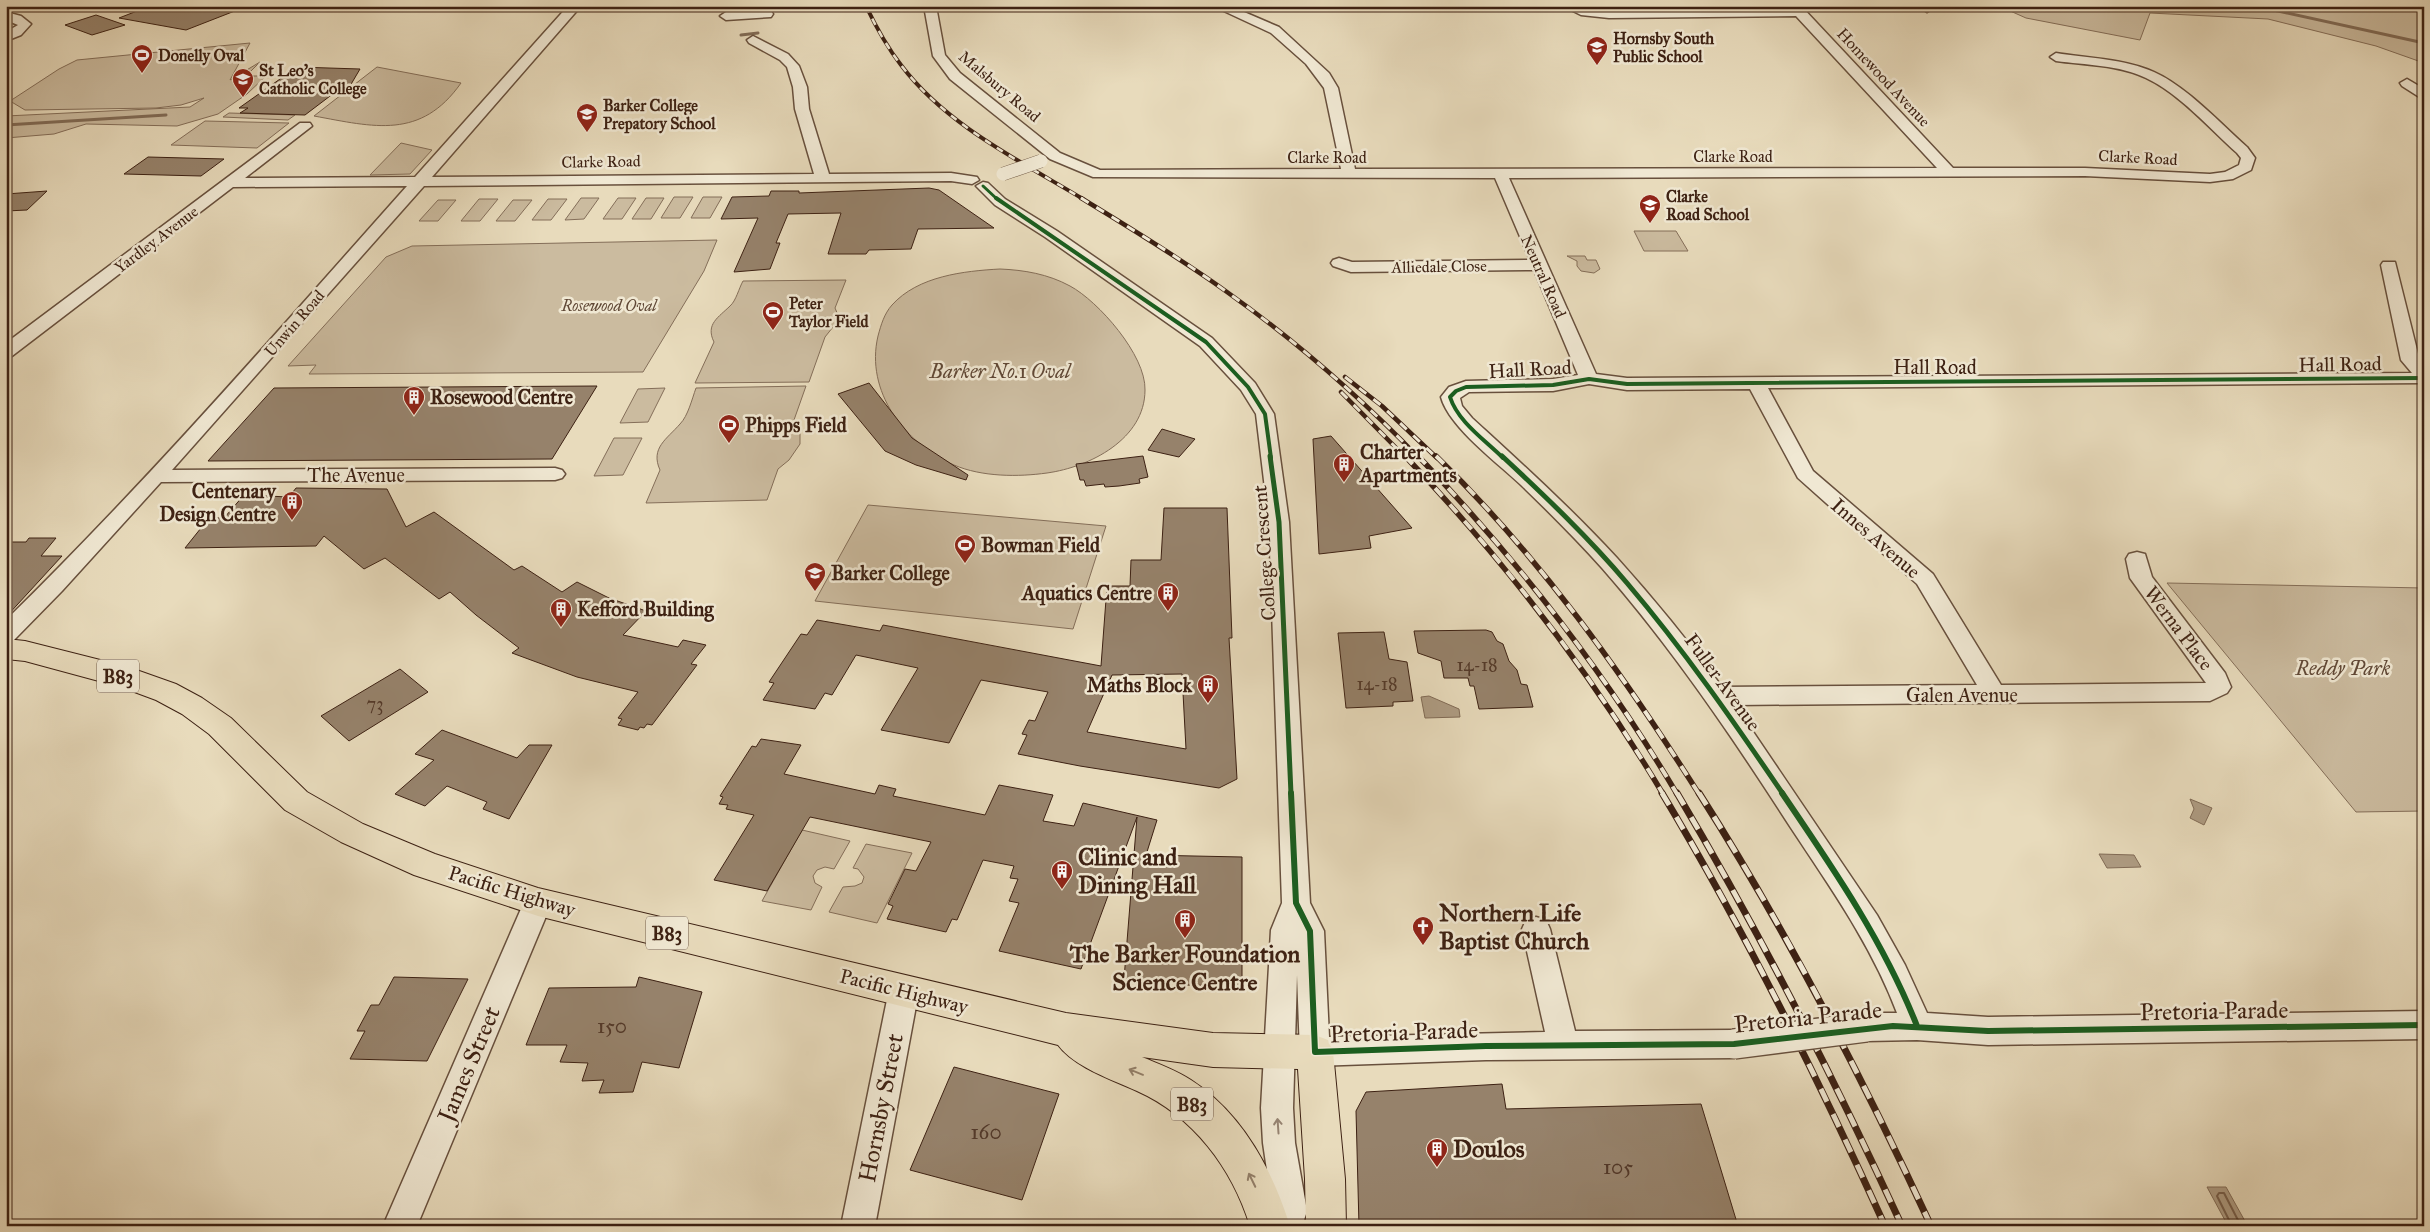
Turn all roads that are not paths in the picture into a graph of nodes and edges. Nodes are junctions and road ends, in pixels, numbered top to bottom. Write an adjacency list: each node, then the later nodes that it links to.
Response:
1 (575, 6): 22 (street, Unwin Road)
2 (930, 6): 16 (street, Malsbury Road)
3 (1219, 6): 19 (street)
4 (1569, 6): 5 (street)
5 (1797, 9): 17 (street, Homewood Avenue)
6 (742, 11): 7 (street); 9 (street)
7 (767, 14)
8 (6, 16): 10 (street)
9 (726, 16)
10 (6, 37)
11 (771, 38): 20 (street)
12 (2056, 57): 17 (street, Clarke Road)
13 (2407, 83): 14 (street)
14 (2424, 96)
15 (305, 126): 23 (street, Yardley Avenue)
16 (1048, 158): 19 (street, Clarke Road); 21 (street, Clarke Road, bridge)
17 (1948, 172): 18 (street, Clarke Road)
18 (1500, 173): 19 (street, Clarke Road); 25 (street, Neutral Road)
19 (1349, 174)
20 (823, 178): 21 (street, Clarke Road); 22 (street, Clarke Road)
21 (987, 180): 48 (street, College Crescent)
22 (419, 181): 23 (street, Clarke Road); 34 (street, Unwin Road)
23 (230, 183): 27 (street, Yardley Avenue)
24 (1339, 263): 25 (street, Alliedale Close)
25 (1539, 265): 30 (street, Neutral Road)
26 (2389, 265): 28 (street)
27 (6, 352)
28 (2424, 374)
29 (2424, 378): 31 (street, Hall Road)
30 (1589, 379): 31 (street, Hall Road); 32 (street, Hall Road)
31 (1756, 383): 39 (street, Innes Avenue)
32 (1450, 397): 40 (street, Fuller Avenue)
33 (555, 474): 34 (street, The Avenue)
34 (156, 476): 36 (street, Unwin Road)
35 (2137, 559): 38 (street, Werna Place)
36 (6, 634)
37 (6, 649): 41 (main road, Pacific Highway / B83)
38 (2210, 692): 39 (street, Galen Avenue)
39 (1995, 695): 40 (street, Galen Avenue)
40 (1715, 696): 44 (street, Fuller Avenue)
41 (538, 902): 43 (main road, Pacific Highway / B83); 49 (street, James Street)
42 (1536, 929): 47 (street)
43 (904, 990): 46 (main road, Pacific Highway / B83); 50 (street, Hornsby Street)
44 (1917, 1026): 45 (street, Pretoria Parade); 47 (street, Pretoria Parade, bridge)
45 (2424, 1026)
46 (1066, 1030): 48 (main road, Pacific Highway / B83); 51 (main road, Pacific Highway / B83, one-way to 46)
47 (1563, 1046): 48 (street, Pretoria Parade)
48 (1298, 1053): 52 (street, one-way to 48); 53 (main road)
49 (400, 1226)
50 (858, 1226)
51 (1270, 1226)
52 (1285, 1226)
53 (1326, 1226)

